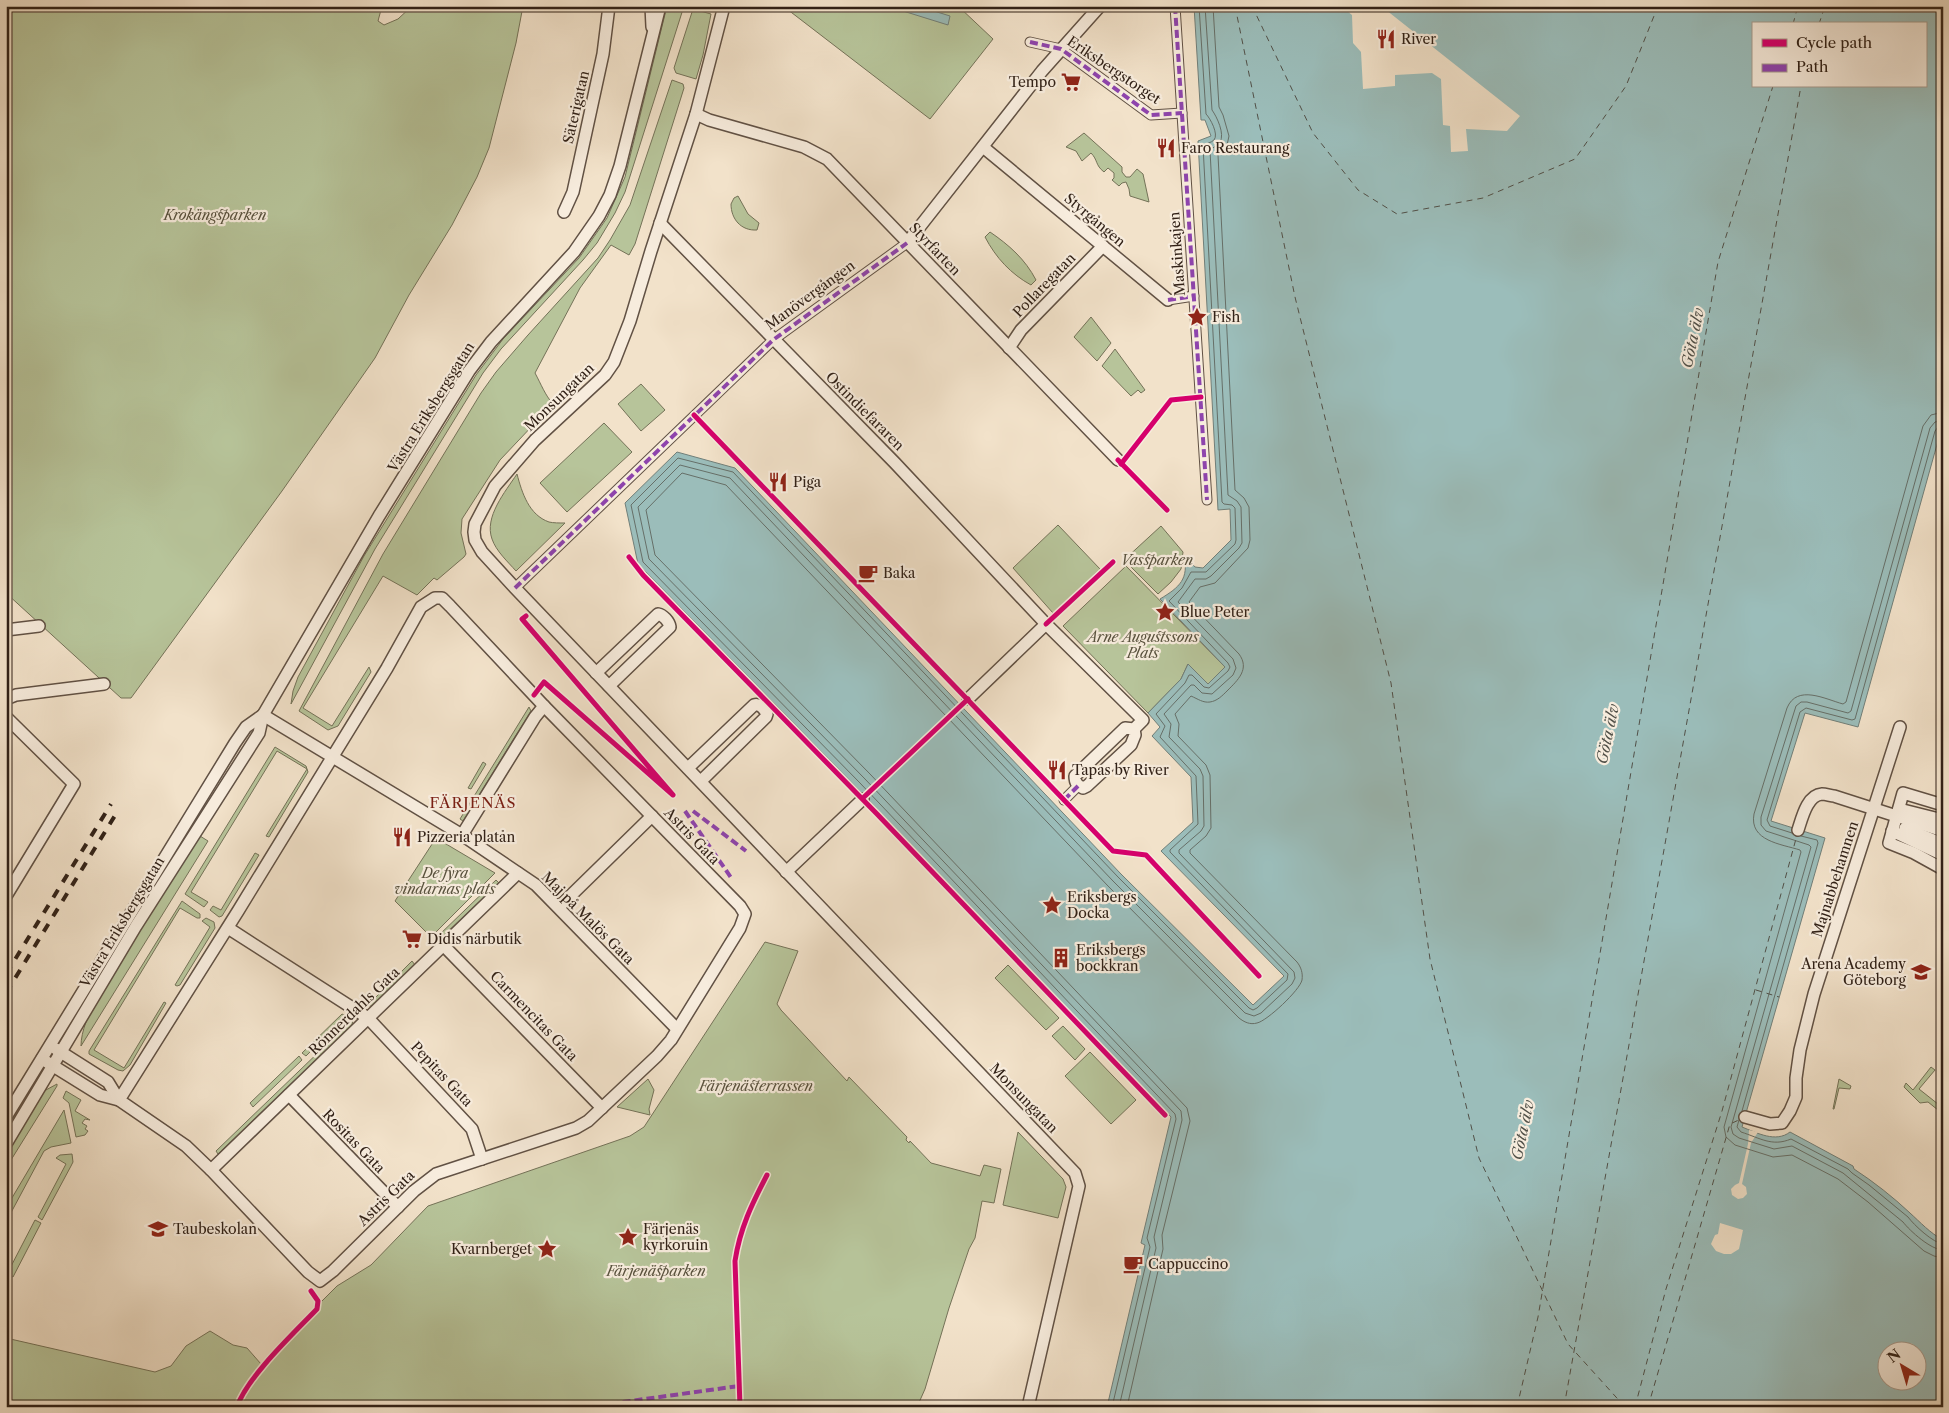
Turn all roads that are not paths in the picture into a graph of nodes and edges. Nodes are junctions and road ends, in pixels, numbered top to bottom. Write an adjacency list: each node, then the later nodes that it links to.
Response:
1 (608, 6): 13 (street, Säterigatan)
2 (651, 6): 7 (street, Västra Eriksbergsgatan)
3 (660, 6): 7 (street, Västra Eriksbergsgatan)
4 (724, 6): 10 (street, Monsungatan)
5 (1100, 6): 9 (street, Manövergången)
6 (1175, 6): 11 (street, Maskinkajen)
7 (653, 38): 33 (street, Västra Eriksbergsgatan)
8 (1030, 42): 9 (street, Eriksbergstorget)
9 (1061, 49): 11 (street, Eriksbergstorget); 12 (street, Manövergången)
10 (696, 114): 14 (street, Monsungatan); 15 (street, Styrfarten)
11 (1182, 114): 17 (street, Maskinkajen)
12 (983, 147): 15 (street, Manövergången); 16 (street, Styrgången)
13 (564, 212)
14 (660, 223): 19 (street, Ostindiefararen); 23 (street, Monsungatan)
15 (907, 243): 19 (street, Manövergången); 20 (street, Styrfarten)
16 (1103, 246): 18 (street, Styrgången); 20 (street, Pollaregatan)
17 (1194, 296): 18 (street, Styrgången); 22 (street, Maskinkajen)
18 (1168, 300)
19 (773, 340): 23 (street, Manövergången); 24 (street, Ostindiefararen)
20 (1009, 348): 21 (street, Styrfarten)
21 (1118, 460)
22 (1207, 500)
23 (515, 588): 27 (street, Monsungatan)
24 (1046, 624): 31 (street); 36 (street, Ostindiefararen)
25 (39, 626): 26 (street)
26 (6, 630)
27 (596, 673): 29 (street, Monsungatan); 29 (street)
28 (104, 684): 30 (street)
29 (609, 686): 38 (street, Monsungatan)
30 (6, 699)
31 (968, 700)
32 (544, 706): 37 (street, Astris Gata); 46 (street, Astris Gata); 51 (street)
33 (262, 715): 37 (street, Maj på Malös Gata); 64 (street, Västra Eriksbergsgatan); 65 (street, Västra Eriksbergsgatan)
34 (6, 717): 58 (street)
35 (1900, 727): 44 (street, Majnabbehamnen)
36 (1134, 729): 40 (street, Ostindiefararen); 40 (street, Ostindiefararen)
37 (332, 756): 51 (street, Maj på Malös Gata); 60 (street, Astris Gata)
38 (688, 768): 39 (street, Monsungatan); 39 (street)
39 (701, 781): 56 (street, Monsungatan)
40 (1078, 786): 42 (street, Ostindiefararen)
41 (863, 799): 56 (street)
42 (1064, 800)
43 (1943, 805): 47 (street)
44 (1873, 809): 47 (street, Majnabbehamnen); 49 (street, Majnabbehamnen); 72 (street, Majnabbehamnen)
45 (1943, 813): 47 (street)
46 (652, 816): 59 (street); 63 (street, Astris Gata)
47 (1896, 819): 48 (street); 50 (street); 52 (street); 53 (street); 54 (street); 55 (street)
48 (1943, 820)
49 (1798, 830)
50 (1943, 832)
51 (462, 835): 57 (street, Maj på Malös Gata)
52 (1943, 844)
53 (1943, 855)
54 (1943, 862)
55 (1943, 869)
56 (786, 872): 77 (street, Monsungatan)
57 (518, 873): 59 (street, Maj på Malös Gata); 61 (street, Rönnerdahls Gata)
58 (7, 893)
59 (558, 907): 63 (street, Maj på Malös Gata)
60 (228, 928): 62 (street, Pepitas Gata); 69 (street, Astris Gata)
61 (444, 945): 62 (street, Rönnerdahls Gata); 70 (street, Carmencitas Gata)
62 (368, 1018): 68 (street, Rönnerdahls Gata); 74 (street, Pepitas Gata)
63 (678, 1029): 70 (street, Astris Gata)
64 (51, 1046): 65 (street, Astris Gata); 66 (street, Västra Eriksbergsgatan)
65 (61, 1052): 67 (street, Västra Eriksbergsgatan); 69 (street, Astris Gata)
66 (42, 1059): 67 (street, Astris Gata); 71 (street, Västra Eriksbergsgatan)
67 (53, 1066): 69 (street, Astris Gata); 73 (street, Västra Eriksbergsgatan)
68 (289, 1095): 75 (street, Rönnerdahls Gata); 76 (street, Rositas Gata)
69 (119, 1100): 75 (street, Astris Gata)
70 (602, 1108): 74 (street, Astris Gata)
71 (6, 1117)
72 (1745, 1118)
73 (6, 1144)
74 (482, 1159): 76 (street, Astris Gata)
75 (211, 1170): 76 (street, Astris Gata)
76 (398, 1207)
77 (1028, 1406)

